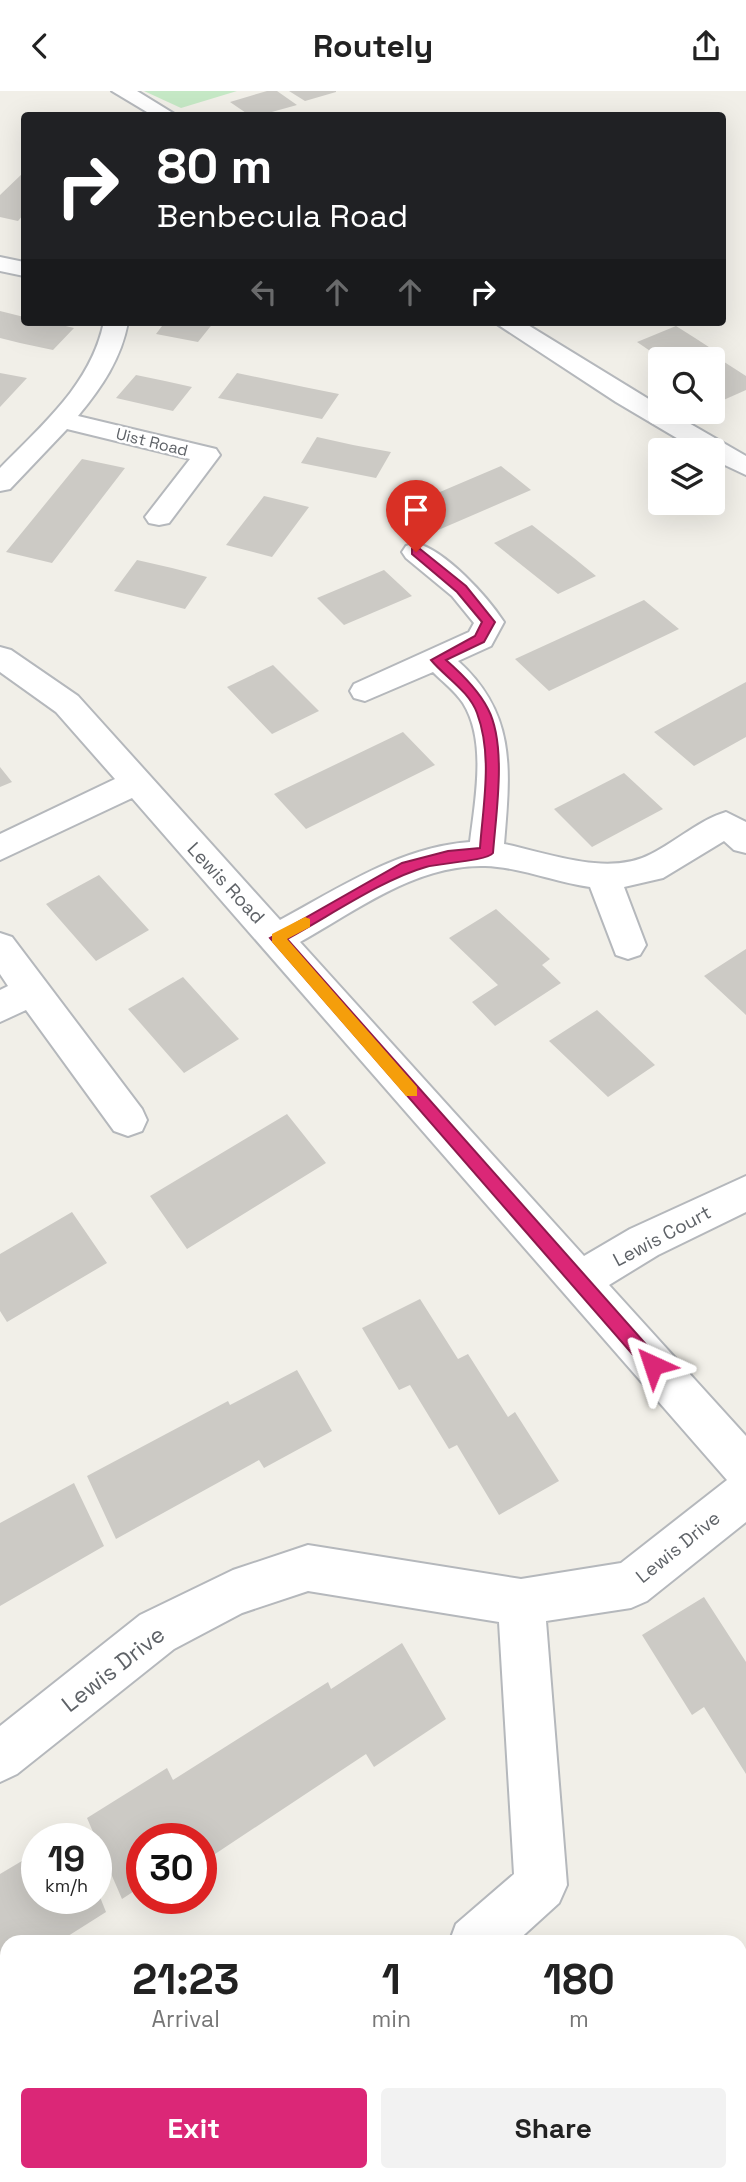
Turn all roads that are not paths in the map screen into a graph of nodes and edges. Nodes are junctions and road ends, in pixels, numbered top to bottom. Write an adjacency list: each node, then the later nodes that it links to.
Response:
1 (122, 91): 2 (street)
2 (160, 112)
3 (1, 264): 4 (street)
4 (21, 268)
5 (116, 326): 7 (street)
6 (512, 326): 8 (street)
7 (61, 420): 9 (street); 10 (street, Uist Road)
8 (746, 467)
9 (0, 484)
10 (159, 517)
11 (416, 552): 13 (street)
12 (0, 657): 15 (street, Lewis Road)
13 (438, 660): 14 (street); 18 (street)
14 (365, 691)
15 (134, 783): 17 (street); 20 (street, Lewis Road)
16 (746, 841): 19 (street)
17 (0, 848)
18 (486, 853): 19 (street); 20 (street)
19 (603, 877): 21 (street)
20 (278, 938): 27 (street, Lewis Road)
21 (628, 945)
22 (0, 947): 23 (street)
23 (32, 990): 24 (street); 25 (street)
24 (0, 1007)
25 (128, 1120)
26 (746, 1193): 27 (street, Lewis Court)
27 (579, 1281): 28 (street, Lewis Road)
28 (746, 1469)
29 (746, 1493): 30 (street, Lewis Drive)
30 (521, 1602): 31 (street, Lewis Drive); 32 (street)
31 (0, 1756)
32 (484, 1935)

